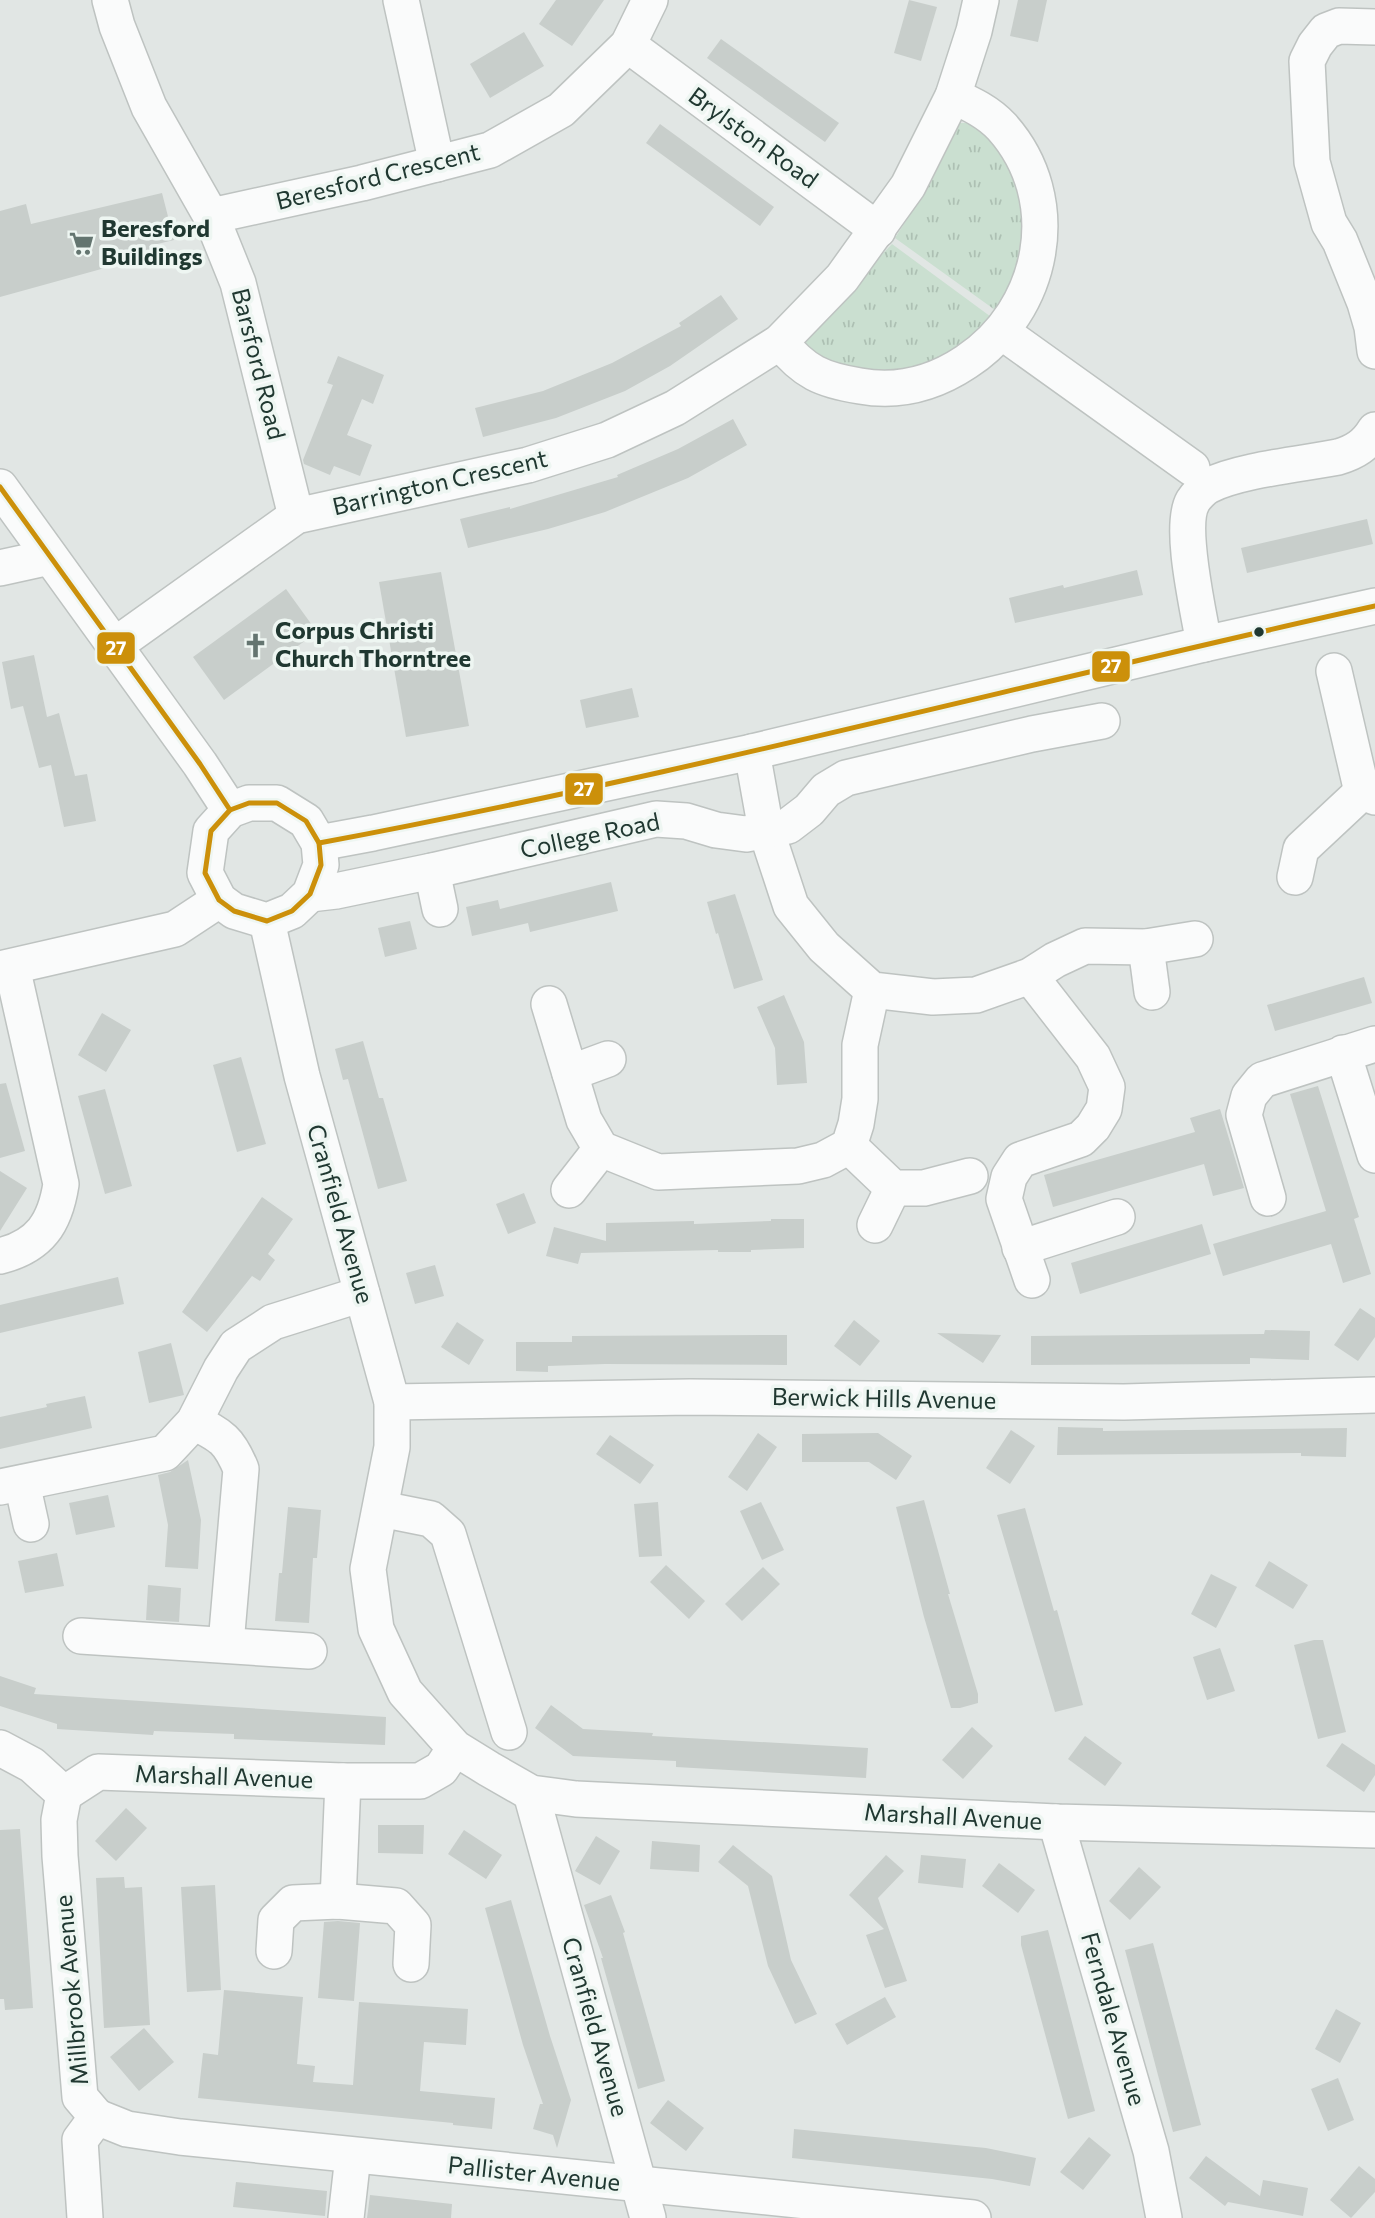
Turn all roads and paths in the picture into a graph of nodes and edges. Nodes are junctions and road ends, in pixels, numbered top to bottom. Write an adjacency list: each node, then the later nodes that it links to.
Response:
1 (110, 0): 9 (street, Barsford Road)
2 (401, 0): 8 (street)
3 (650, 0): 6 (street, Beresford Crescent)
4 (981, 0): 7 (street, Barrington Crescent)
5 (1375, 27): 13 (street)
6 (628, 45): 8 (street, Beresford Crescent); 10 (street, Brylston Road)
7 (953, 96): 10 (street, Barrington Crescent); 11 (street)
8 (437, 164): 9 (street, Beresford Crescent)
9 (211, 216): 17 (street, Barsford Road)
10 (878, 230): 12 (street, Barrington Crescent)
11 (1002, 332): 12 (street); 15 (street)
12 (780, 342): 17 (street, Barrington Crescent)
13 (1375, 345)
14 (1375, 430): 21 (street)
15 (1192, 468)
16 (0, 486): 18 (street)
17 (296, 516): 22 (street, Barrington Crescent)
18 (50, 557): 19 (street); 22 (street)
19 (0, 568)
20 (1375, 606): 21 (street, College Road)
21 (1205, 644): 25 (street, College Road)
22 (114, 646): 27 (street)
23 (1334, 671): 26 (street)
24 (1102, 720): 28 (street, College Road)
25 (752, 752): 28 (street); 29 (street, College Road)
26 (1368, 794): 31 (street)
27 (230, 810): 29 (street); 33 (street)
28 (766, 830): 30 (street, College Road); 40 (street)
29 (319, 842): 32 (street)
30 (432, 871): 32 (street, College Road); 34 (street)
31 (1295, 877)
32 (323, 892): 35 (street)
33 (219, 900): 35 (street); 38 (street)
34 (440, 909)
35 (267, 921): 58 (street, Cranfield Avenue)
36 (1195, 939): 37 (street)
37 (1146, 947): 39 (street); 41 (street)
38 (6, 968): 56 (street)
39 (1030, 976): 40 (street); 55 (street)
40 (872, 990): 46 (street)
41 (1152, 992)
42 (549, 1004): 45 (street)
43 (1359, 1049): 48 (street); 52 (street)
44 (608, 1059): 45 (street)
45 (570, 1073): 47 (street)
46 (849, 1146): 47 (street); 50 (street)
47 (601, 1149): 51 (street)
48 (1375, 1155)
49 (970, 1176): 50 (street)
50 (892, 1188): 54 (street)
51 (569, 1190)
52 (1268, 1198)
53 (1117, 1217): 55 (street)
54 (875, 1225)
55 (1020, 1248): 57 (street)
56 (0, 1256)
57 (1032, 1280)
58 (362, 1294): 60 (street, Cranfield Avenue); 61 (street)
59 (1375, 1395): 60 (street, Berwick Hills Avenue)
60 (392, 1402): 63 (street, Cranfield Avenue)
61 (194, 1422): 62 (street); 66 (street)
62 (11, 1485): 64 (street)
63 (381, 1509): 68 (street); 70 (street, Cranfield Avenue)
64 (31, 1524)
65 (81, 1636): 66 (street)
66 (226, 1644): 67 (street)
67 (309, 1651)
68 (509, 1732)
69 (0, 1748): 73 (street)
70 (456, 1748): 71 (street, Marshall Avenue); 72 (street, Cranfield Avenue)
71 (343, 1781): 73 (street, Marshall Avenue); 76 (street)
72 (531, 1793): 74 (street, Marshall Avenue); 81 (street, Cranfield Avenue)
73 (64, 1794): 79 (street, Millbrook Avenue)
74 (1056, 1822): 75 (street, Marshall Avenue); 86 (street, Ferndale Avenue)
75 (1375, 1830)
76 (338, 1901): 77 (street); 78 (street)
77 (274, 1951)
78 (411, 1964)
79 (97, 2118): 80 (street, Pallister Avenue); 82 (street, Millbrook Avenue)
80 (353, 2156): 81 (street, Pallister Avenue); 83 (street)
81 (639, 2185): 84 (street, Cranfield Avenue); 85 (street, Pallister Avenue)
82 (85, 2218)
83 (346, 2218)
84 (648, 2218)
85 (973, 2218)
86 (1164, 2218)

